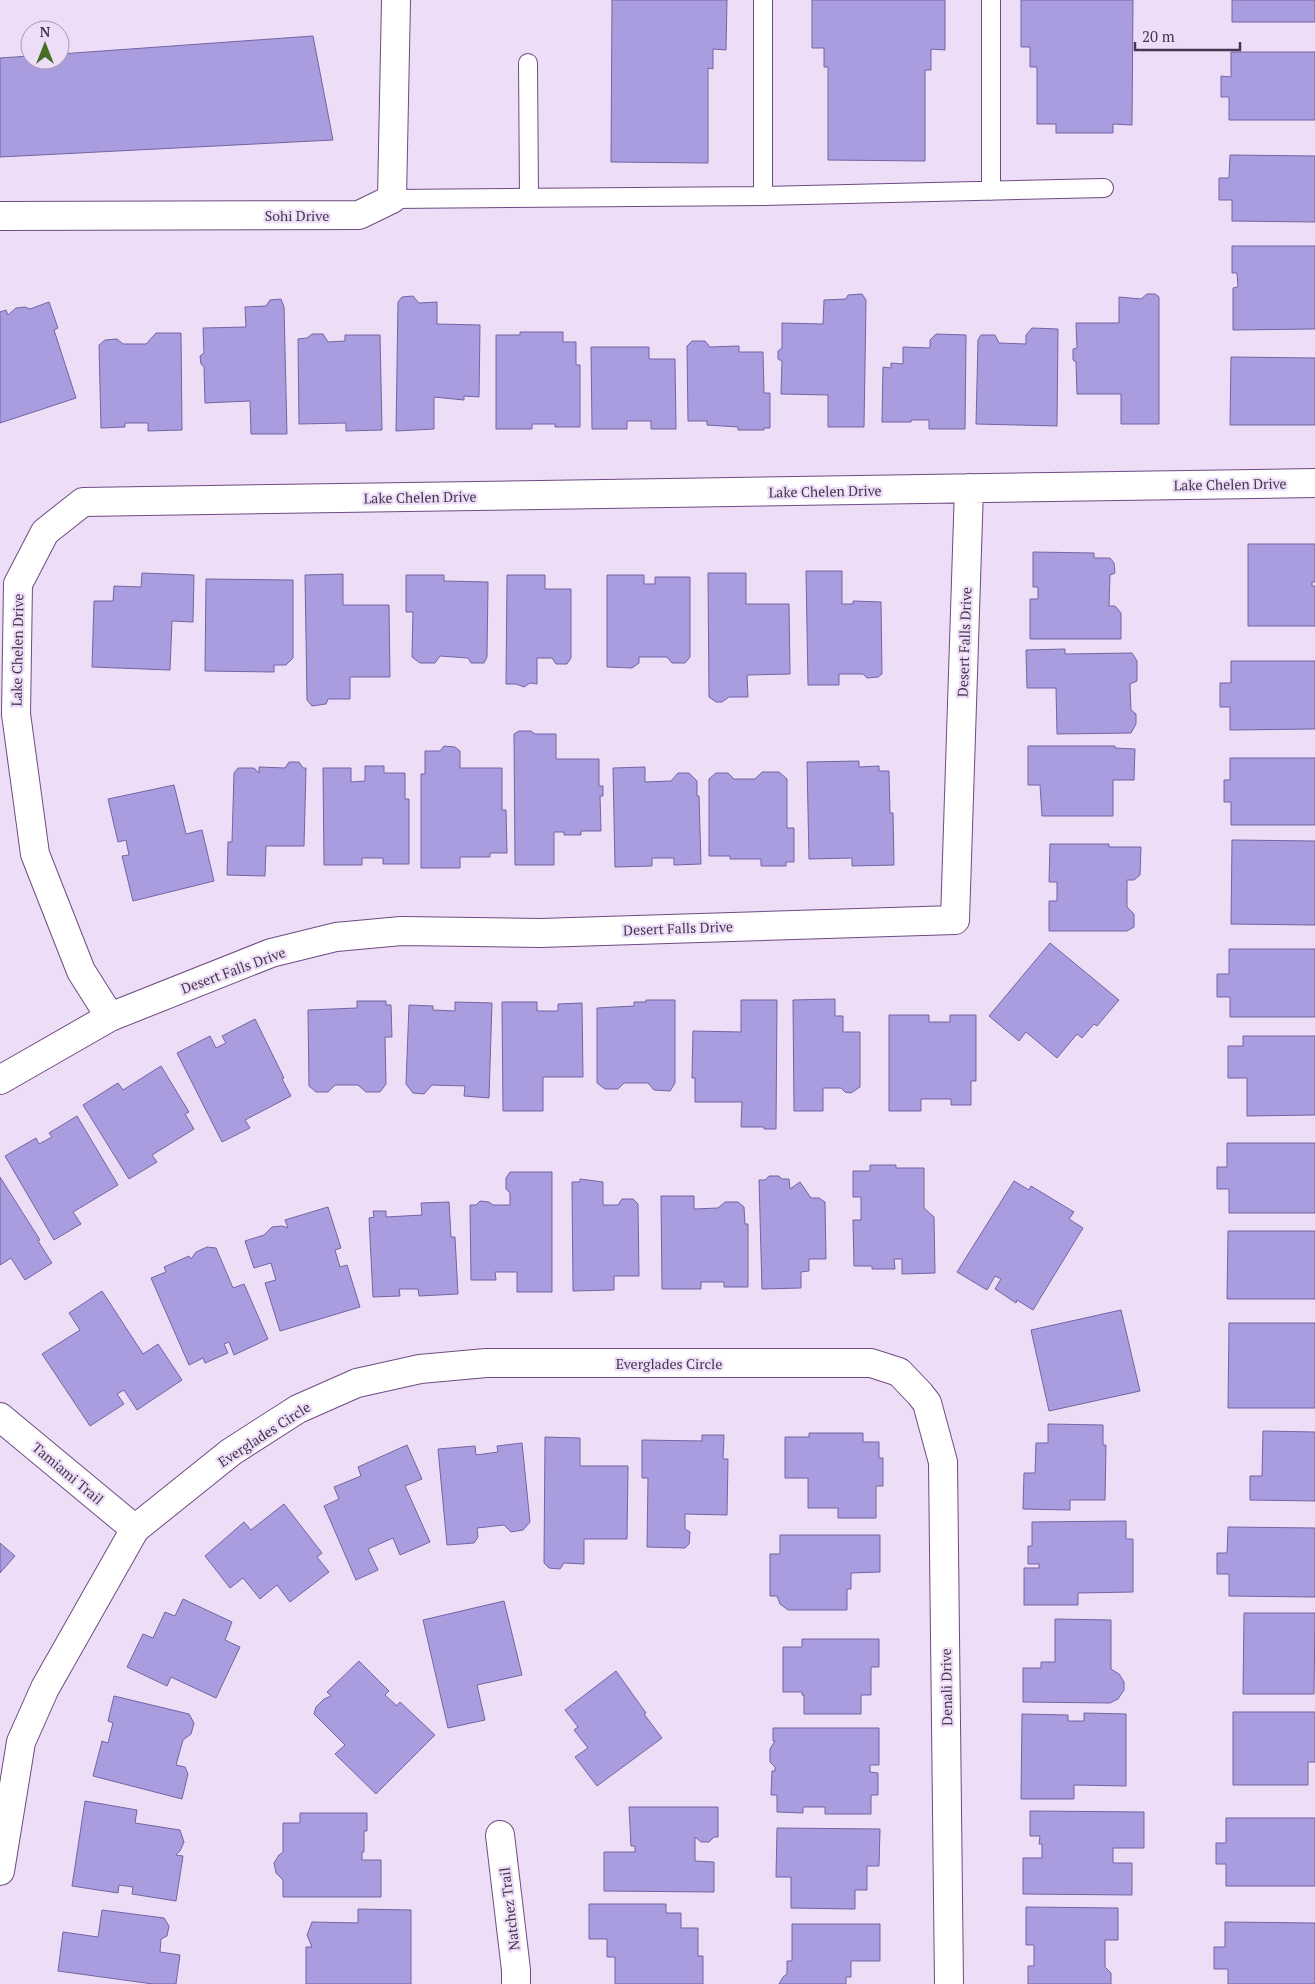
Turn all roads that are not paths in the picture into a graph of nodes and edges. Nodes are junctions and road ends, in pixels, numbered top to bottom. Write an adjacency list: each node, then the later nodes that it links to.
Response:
1 (396, 0): 9 (street)
2 (763, 0): 7 (lane)
3 (991, 0): 6 (lane)
4 (528, 63): 8 (lane)
5 (1104, 188): 6 (lane)
6 (991, 190): 7 (lane)
7 (763, 196): 8 (lane)
8 (529, 198): 9 (lane)
9 (392, 199): 10 (street, Sohi Drive)
10 (0, 216)
11 (1315, 483): 12 (street, Lake Chelen Drive)
12 (969, 488): 13 (street, Lake Chelen Drive); 14 (street, Desert Falls Drive)
13 (8, 714): 14 (street, Lake Chelen Drive)
14 (110, 1017): 15 (street, Desert Falls Drive)
15 (0, 1080)
16 (920, 1394): 18 (street, Everglades Circle); 22 (street, Denali Drive)
17 (0, 1417): 18 (street, Tamiami Trail)
18 (135, 1529): 20 (street, Everglades Circle)
19 (500, 1835): 21 (street, Natchez Trail)
20 (0, 1871)
21 (516, 1984)
22 (949, 1984)

